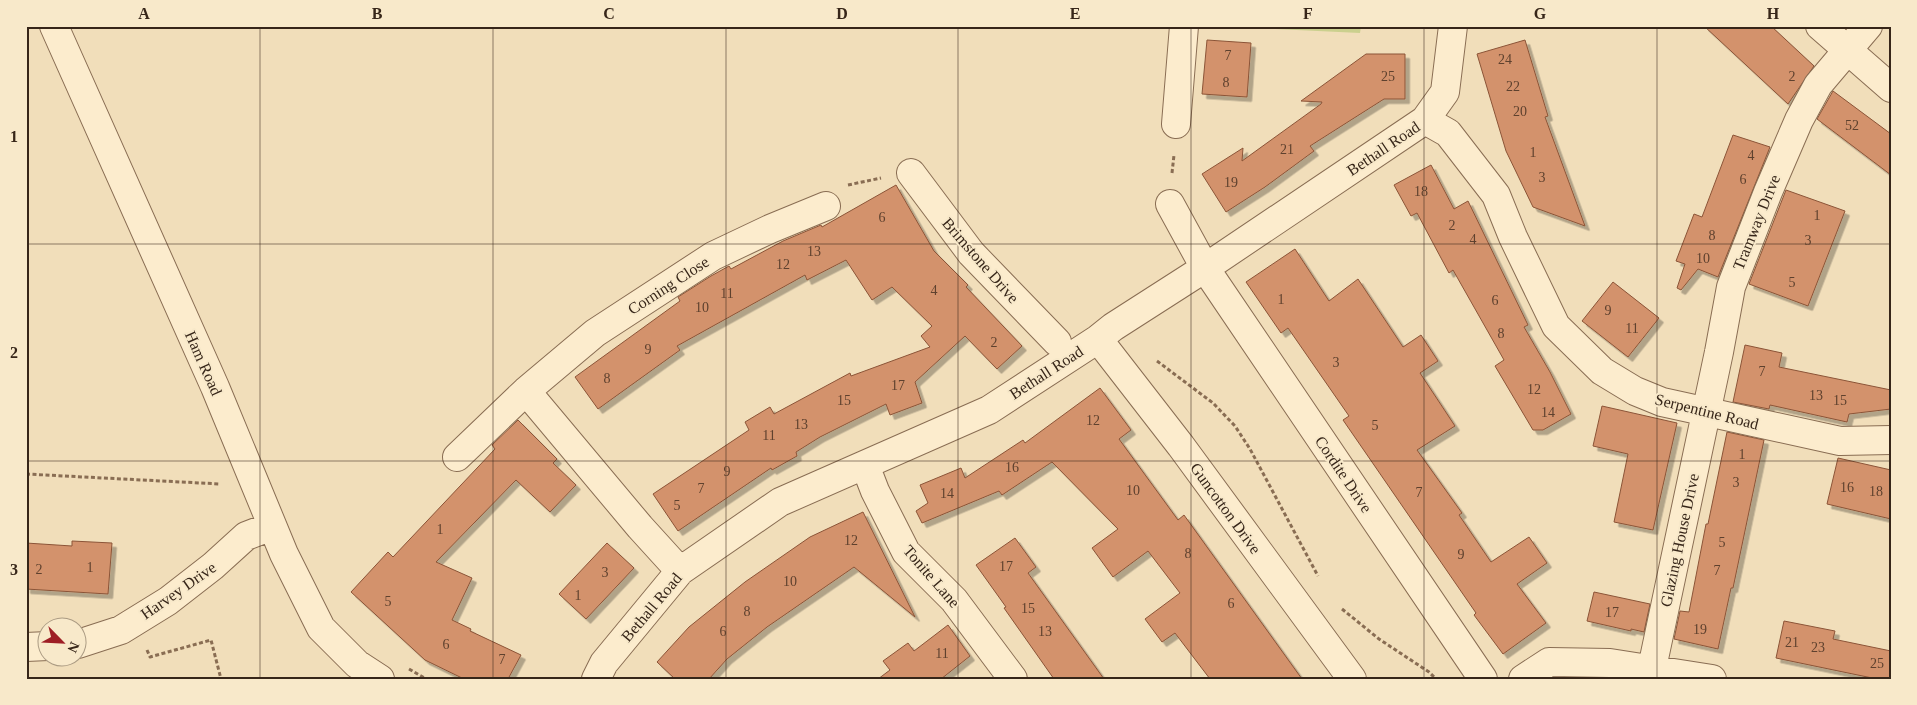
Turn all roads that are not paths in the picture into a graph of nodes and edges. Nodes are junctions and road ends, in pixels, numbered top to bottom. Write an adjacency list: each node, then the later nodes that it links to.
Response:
1 (54, 26): 21 (street, Ham Road)
2 (1184, 26): 9 (street)
3 (1453, 26): 8 (street, Bethall Road)
4 (1820, 26): 6 (street)
5 (1868, 26): 6 (street, Tramway Drive)
6 (1848, 52): 7 (street); 17 (street, Tramway Drive)
7 (1891, 88)
8 (1425, 120): 13 (street, Bethall Road); 17 (street, Serpentine Road)
9 (1176, 124)
10 (910, 172): 15 (street, Brimstone Drive)
11 (1170, 204): 13 (street, Cordite Drive)
12 (826, 206): 16 (street, Corning Close)
13 (1205, 268): 14 (street, Bethall Road); 29 (street, Cordite Drive)
14 (1098, 339): 20 (street, Bethall Road); 28 (street, Guncotton Drive)
15 (1057, 342)
16 (526, 391): 19 (street, Corning Close); 22 (street)
17 (1705, 411): 18 (street, Serpentine Road); 24 (street, Glazing House Drive)
18 (1891, 440)
19 (457, 457)
20 (866, 465): 22 (street, Bethall Road); 25 (street, Tonite Lane)
21 (272, 526): 23 (street, Harvey Drive); 26 (street, Ham Road)
22 (680, 570): 27 (street, Bethall Road)
23 (88, 641)
24 (1652, 674): 30 (street); 31 (street)
25 (1003, 676)
26 (380, 679)
27 (596, 679)
28 (1352, 679)
29 (1483, 679)
30 (1523, 679)
31 (1712, 679)

